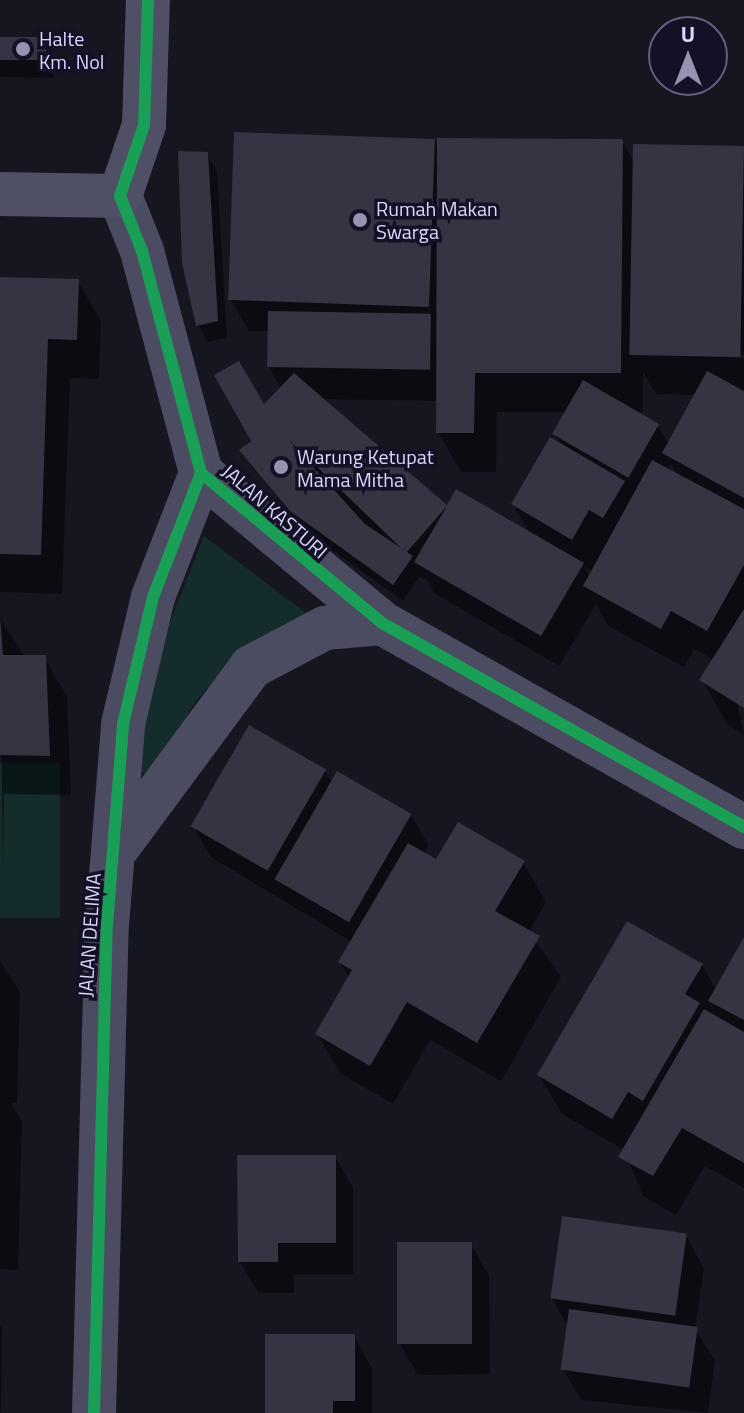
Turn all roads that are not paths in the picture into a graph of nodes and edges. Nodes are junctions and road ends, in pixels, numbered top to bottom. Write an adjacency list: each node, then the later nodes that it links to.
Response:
1 (148, 0): 3 (street)
2 (0, 194): 3 (street)
3 (120, 196): 4 (street, JALAN KASTURI)
4 (201, 473): 5 (street, JALAN KASTURI); 7 (street, JALAN DELIMA)
5 (382, 623): 6 (street, JALAN KASTURI); 7 (street)
6 (744, 827)
7 (118, 847): 8 (street, JALAN DELIMA)
8 (94, 1413)

